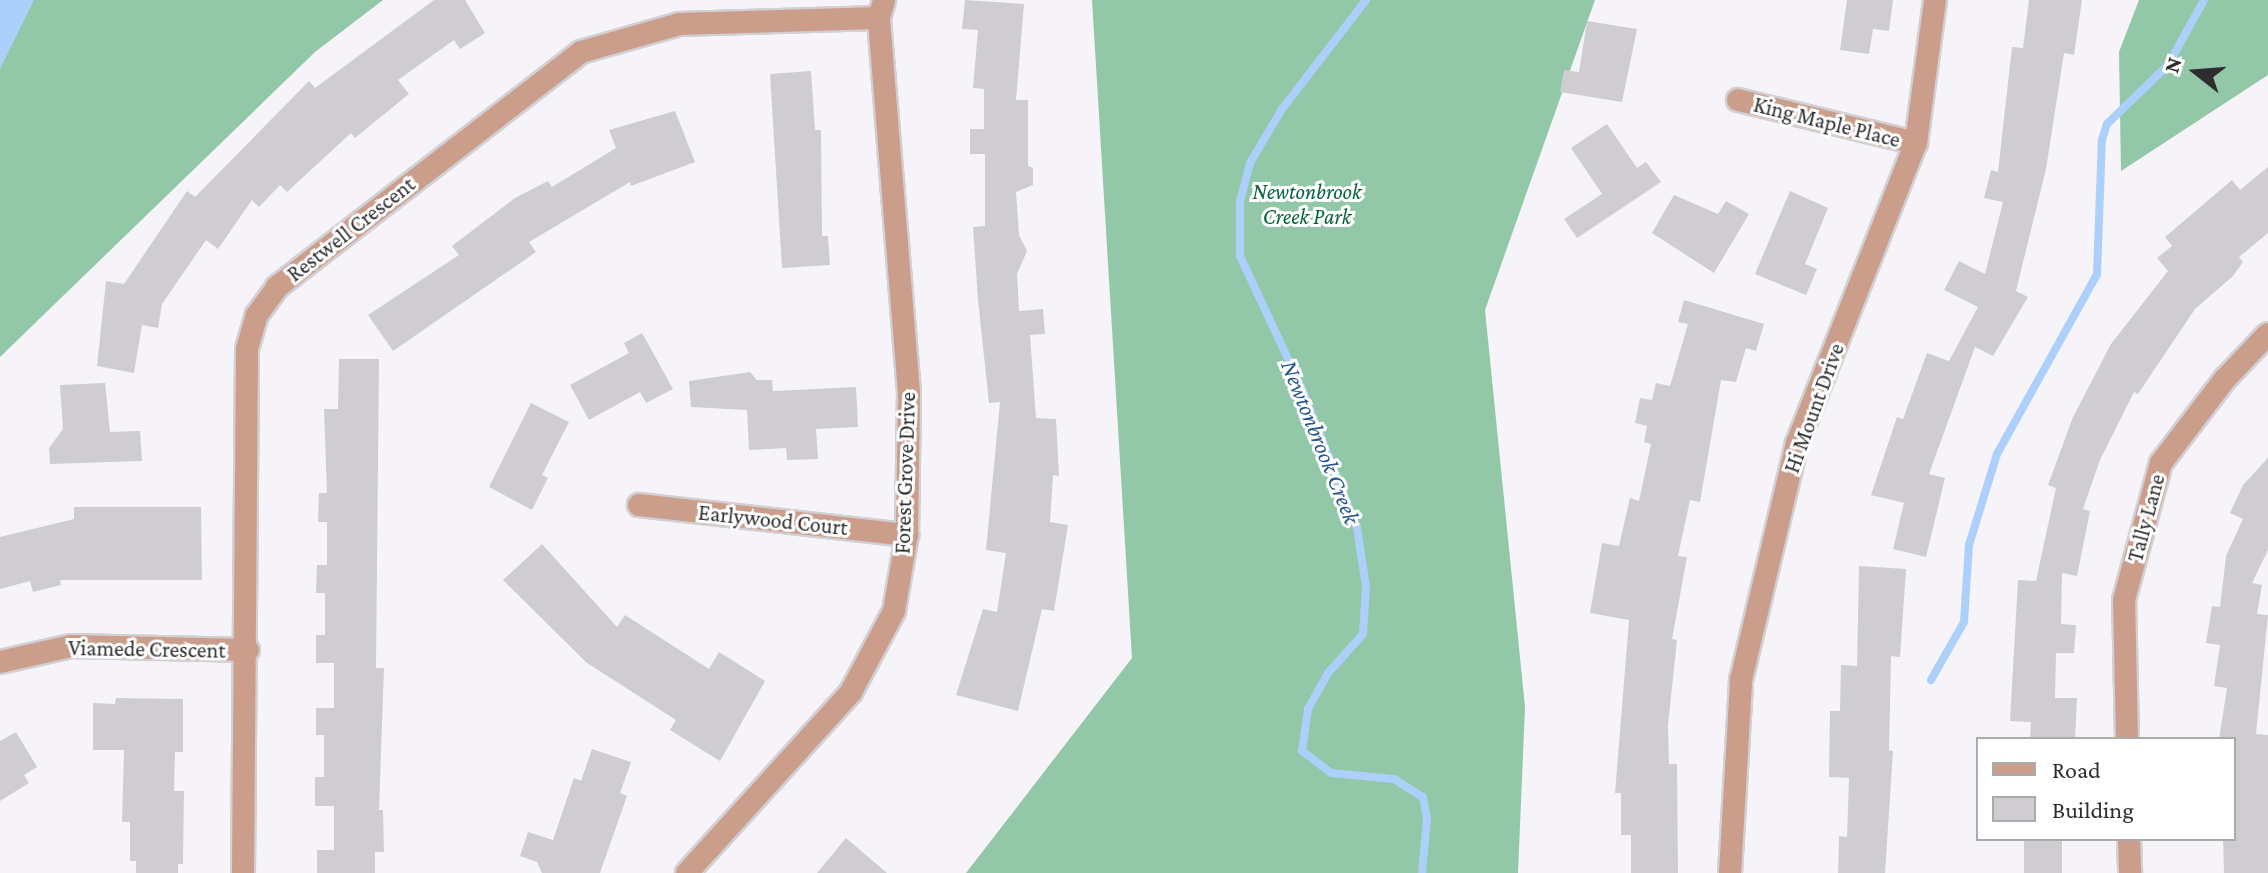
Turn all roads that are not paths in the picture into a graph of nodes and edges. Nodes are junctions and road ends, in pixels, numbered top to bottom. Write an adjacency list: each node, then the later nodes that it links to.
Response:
1 (1935, 0): 4 (street, Hi Mount Drive)
2 (881, 9): 7 (street, Forest Grove Drive); 8 (street, Restwell Crescent)
3 (1738, 100): 4 (street, King Maple Place)
4 (1916, 143): 14 (street, Hi Mount Drive)
5 (2268, 334): 10 (street, Tally Lane)
6 (639, 505): 7 (street, Earlywood Court)
7 (907, 535): 13 (street, Forest Grove Drive)
8 (248, 650): 9 (street, Viamede Crescent); 12 (street, Restwell Crescent)
9 (0, 662)
10 (2127, 737)
11 (2129, 841): 15 (street)
12 (243, 873)
13 (687, 873)
14 (1730, 873)
15 (2130, 873)

